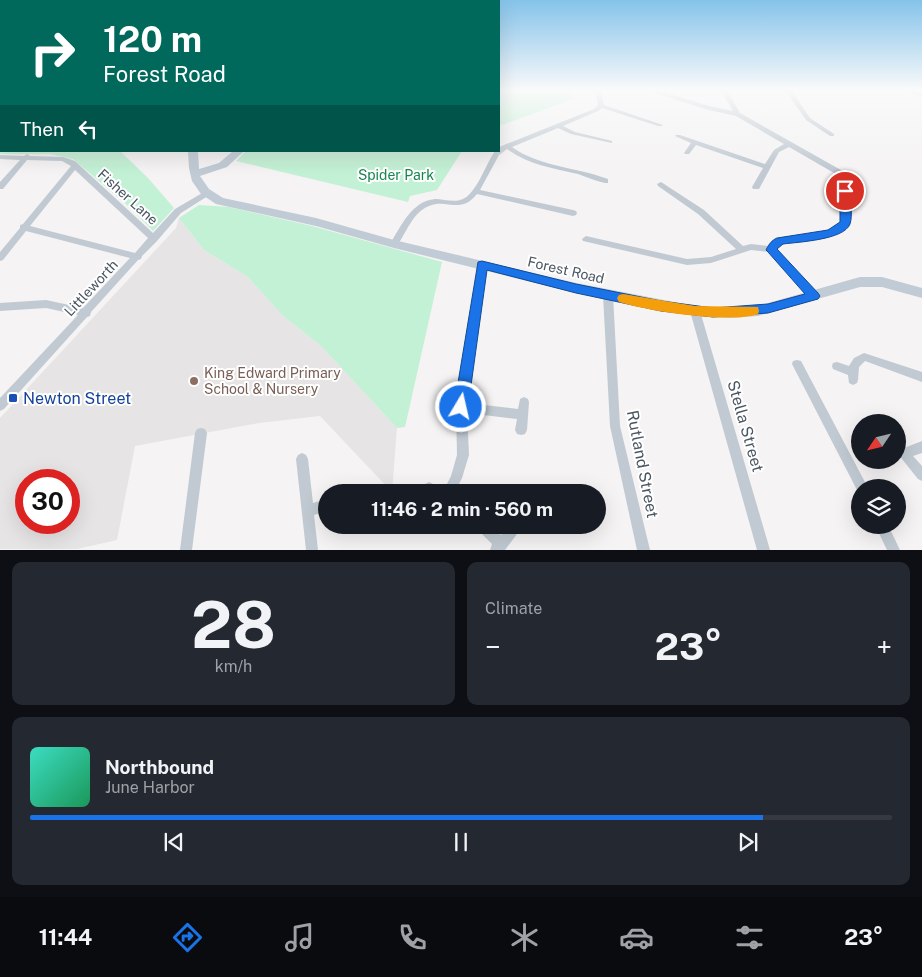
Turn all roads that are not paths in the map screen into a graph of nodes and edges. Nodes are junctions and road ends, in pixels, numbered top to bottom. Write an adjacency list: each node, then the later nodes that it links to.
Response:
1 (583, 116): 6 (street)
2 (631, 116): 5 (street)
3 (741, 116): 11 (street)
4 (806, 116): 8 (street)
5 (660, 125)
6 (559, 126): 9 (street); 12 (street)
7 (678, 136): 10 (street)
8 (832, 136)
9 (610, 142)
10 (695, 142): 17 (street); 21 (street)
11 (789, 144): 21 (street); 35 (street)
12 (507, 146): 13 (street); 23 (street)
13 (500, 151)
14 (193, 152): 22 (main road)
15 (238, 152): 22 (main road)
16 (499, 152): 27 (street)
17 (687, 153)
18 (0, 156): 19 (street, Fisher Lane)
19 (27, 156): 20 (street, Fisher Lane); 25 (street)
20 (74, 166): 30 (street); 31 (street, Fisher Lane)
21 (766, 167): 26 (street)
22 (195, 174): 28 (main road)
23 (604, 181)
24 (661, 184): 34 (street)
25 (0, 187)
26 (756, 187)
27 (476, 191): 29 (street); 33 (street)
28 (207, 194): 31 (street, Littleworth); 33 (main road, Forest Road)
29 (573, 213)
30 (24, 227): 36 (street); 37 (street)
31 (154, 239): 36 (street, Littleworth)
32 (586, 240): 34 (street)
33 (394, 244): 38 (main road, Forest Road)
34 (742, 249): 35 (street)
35 (771, 250): 41 (street)
36 (138, 257): 44 (street, Littleworth)
37 (0, 258)
38 (482, 265): 40 (main road, Forest Road); 51 (street)
39 (922, 293): 41 (main road, Forest Road)
40 (608, 296): 43 (main road, Forest Road); 68 (street, Rutland Street)
41 (814, 296): 43 (main road, Forest Road)
42 (0, 307): 44 (street)
43 (695, 311): 69 (street, Stella Street)
44 (87, 313): 48 (street, Littleworth)
45 (796, 364): 58 (street)
46 (837, 366): 47 (street)
47 (922, 377)
48 (5, 394): 50 (street, Littleworth)
49 (524, 402): 52 (street)
50 (0, 406)
51 (461, 407): 52 (street); 59 (street)
52 (523, 415): 53 (street)
53 (521, 430)
54 (201, 433): 66 (street)
55 (922, 447): 57 (street)
56 (302, 459): 61 (street)
57 (922, 475)
58 (857, 479)
59 (453, 484)
60 (318, 508): 61 (street)
61 (308, 512): 67 (street)
62 (488, 534): 65 (street)
63 (510, 534): 65 (street)
64 (886, 534): 70 (street)
65 (499, 547)
66 (186, 550)
67 (312, 550)
68 (644, 550)
69 (764, 550)
70 (894, 550)

